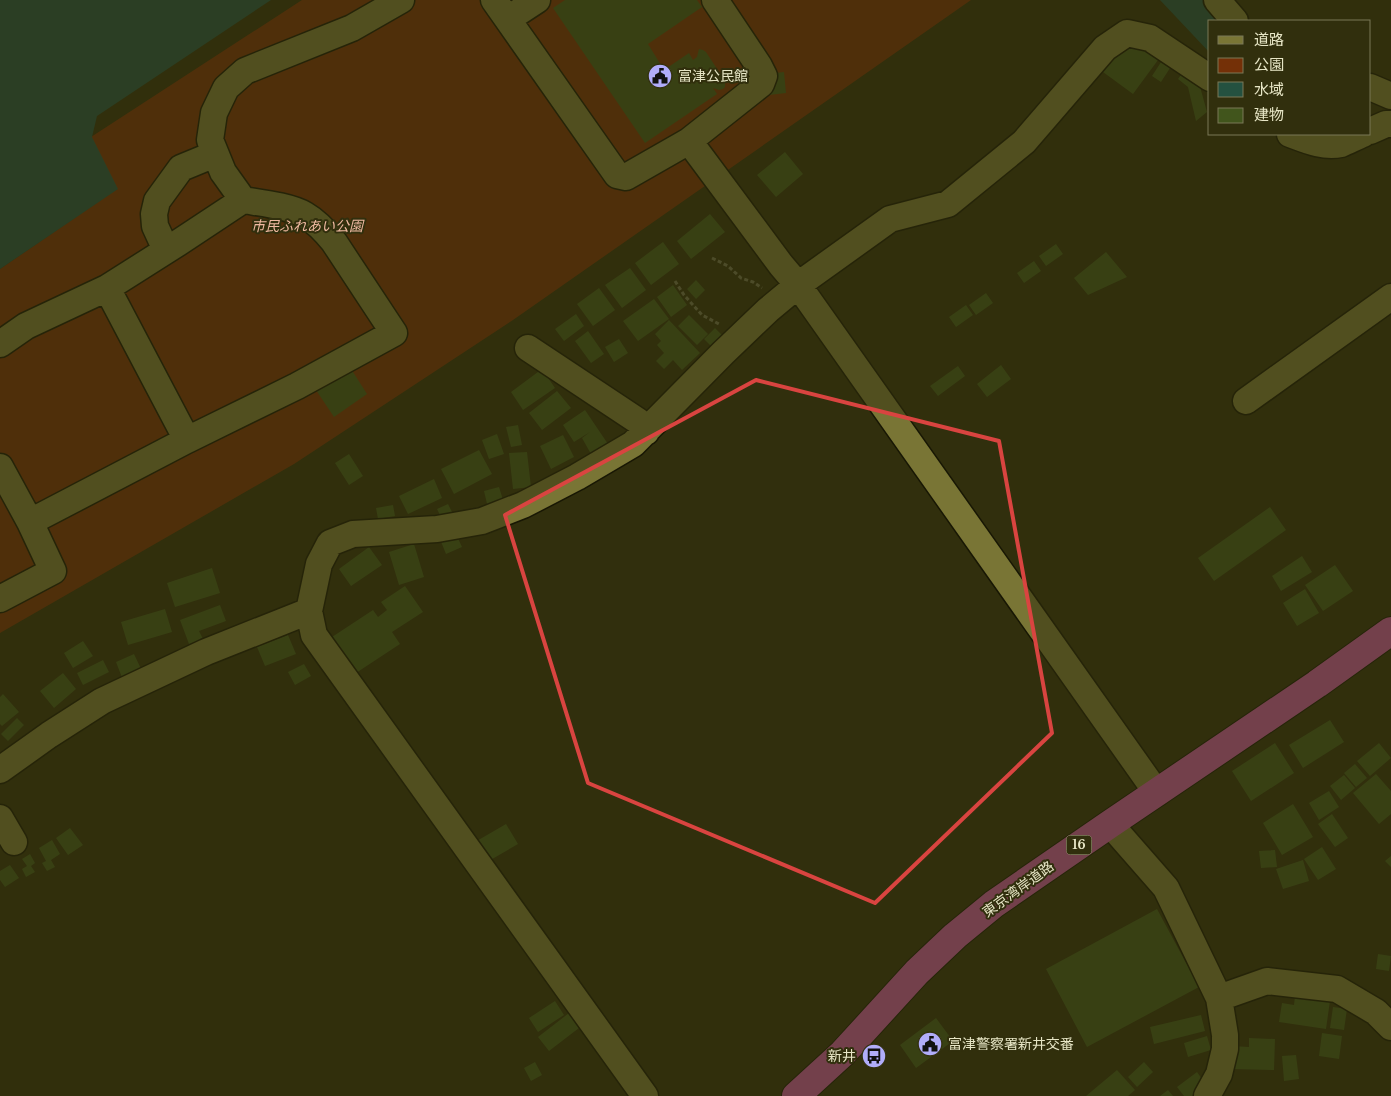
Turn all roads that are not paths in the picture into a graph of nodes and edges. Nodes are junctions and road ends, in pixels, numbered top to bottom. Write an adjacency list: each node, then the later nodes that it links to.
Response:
1 (401, 0): 15 (street)
2 (537, 0): 5 (street)
3 (715, 0): 14 (street)
4 (1216, 0): 6 (street)
5 (501, 10): 14 (street)
6 (1234, 20)
7 (1208, 77): 19 (street)
8 (1371, 87): 9 (street)
9 (1391, 96)
10 (1391, 124): 11 (street)
11 (1371, 131)
12 (1293, 135): 13 (street)
13 (1361, 135)
14 (689, 141): 19 (street)
15 (215, 154): 16 (street); 17 (street)
16 (243, 200): 17 (street); 25 (street)
17 (166, 250): 18 (street)
18 (107, 288): 21 (street); 25 (street)
19 (788, 293): 24 (street); 32 (street)
20 (1391, 298): 23 (street)
21 (0, 344)
22 (528, 348): 24 (street)
23 (1246, 401)
24 (646, 432): 29 (street)
25 (187, 440): 27 (street)
26 (0, 467): 27 (street)
27 (30, 522): 28 (street)
28 (0, 599)
29 (309, 611): 31 (street); 38 (street)
30 (1391, 631): 32 (highway, 東京湾岸道路 / 16)
31 (0, 770)
32 (1157, 792): 34 (highway, 東京湾岸道路 / 16)
33 (0, 818): 35 (street)
34 (1110, 824): 36 (street); 39 (highway, 東京湾岸道路 / 16)
35 (14, 842)
36 (1219, 998): 37 (street); 40 (street)
37 (1391, 1027)
38 (645, 1096)
39 (796, 1096)
40 (1207, 1096)

